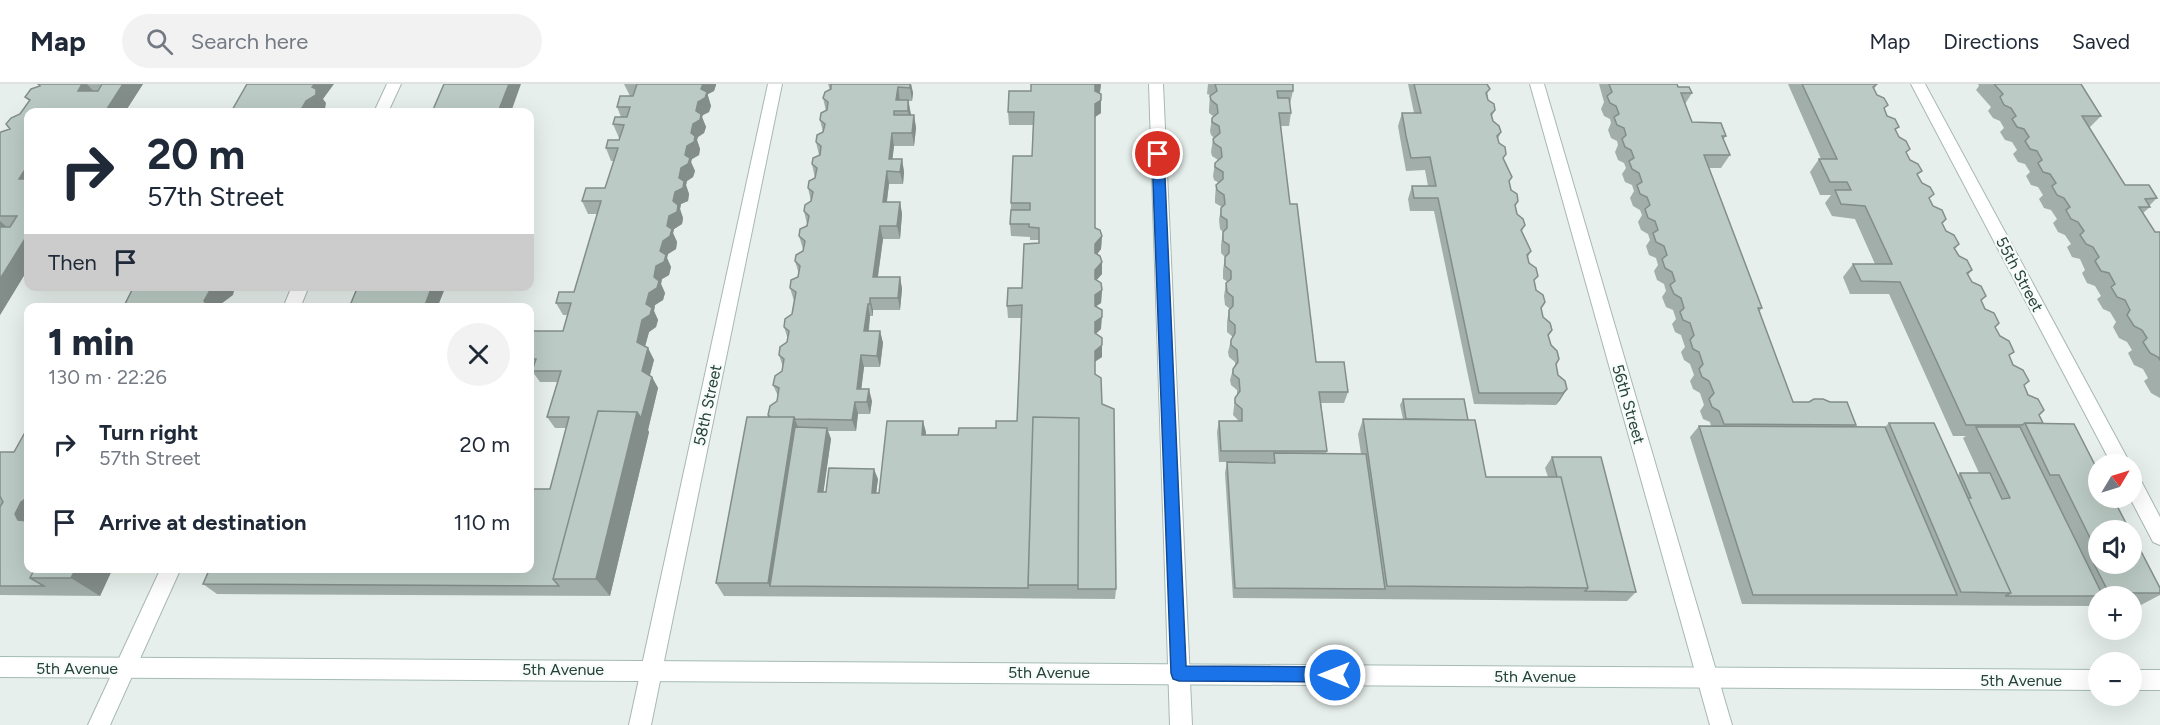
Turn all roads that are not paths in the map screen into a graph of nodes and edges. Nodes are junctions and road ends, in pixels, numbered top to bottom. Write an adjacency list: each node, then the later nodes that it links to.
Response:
1 (394, 84): 6 (street)
2 (775, 84): 13 (street, 58th Street)
3 (1156, 84): 14 (street)
4 (1537, 84): 15 (street, 56th Street)
5 (1918, 84): 7 (street, 55th Street)
6 (383, 108)
7 (2116, 454)
8 (2142, 502): 9 (street)
9 (2160, 536)
10 (169, 573): 12 (street)
11 (0, 667): 12 (street, 5th Avenue)
12 (125, 668): 13 (street, 5th Avenue); 19 (street)
13 (652, 670): 14 (street, 5th Avenue); 20 (street, 58th Street)
14 (1179, 673): 15 (street, 5th Avenue); 21 (street)
15 (1707, 677): 16 (street, 5th Avenue); 22 (street, 56th Street)
16 (2088, 680)
17 (2142, 680): 18 (street)
18 (2160, 680)
19 (99, 725)
20 (640, 725)
21 (1181, 725)
22 (1721, 725)

